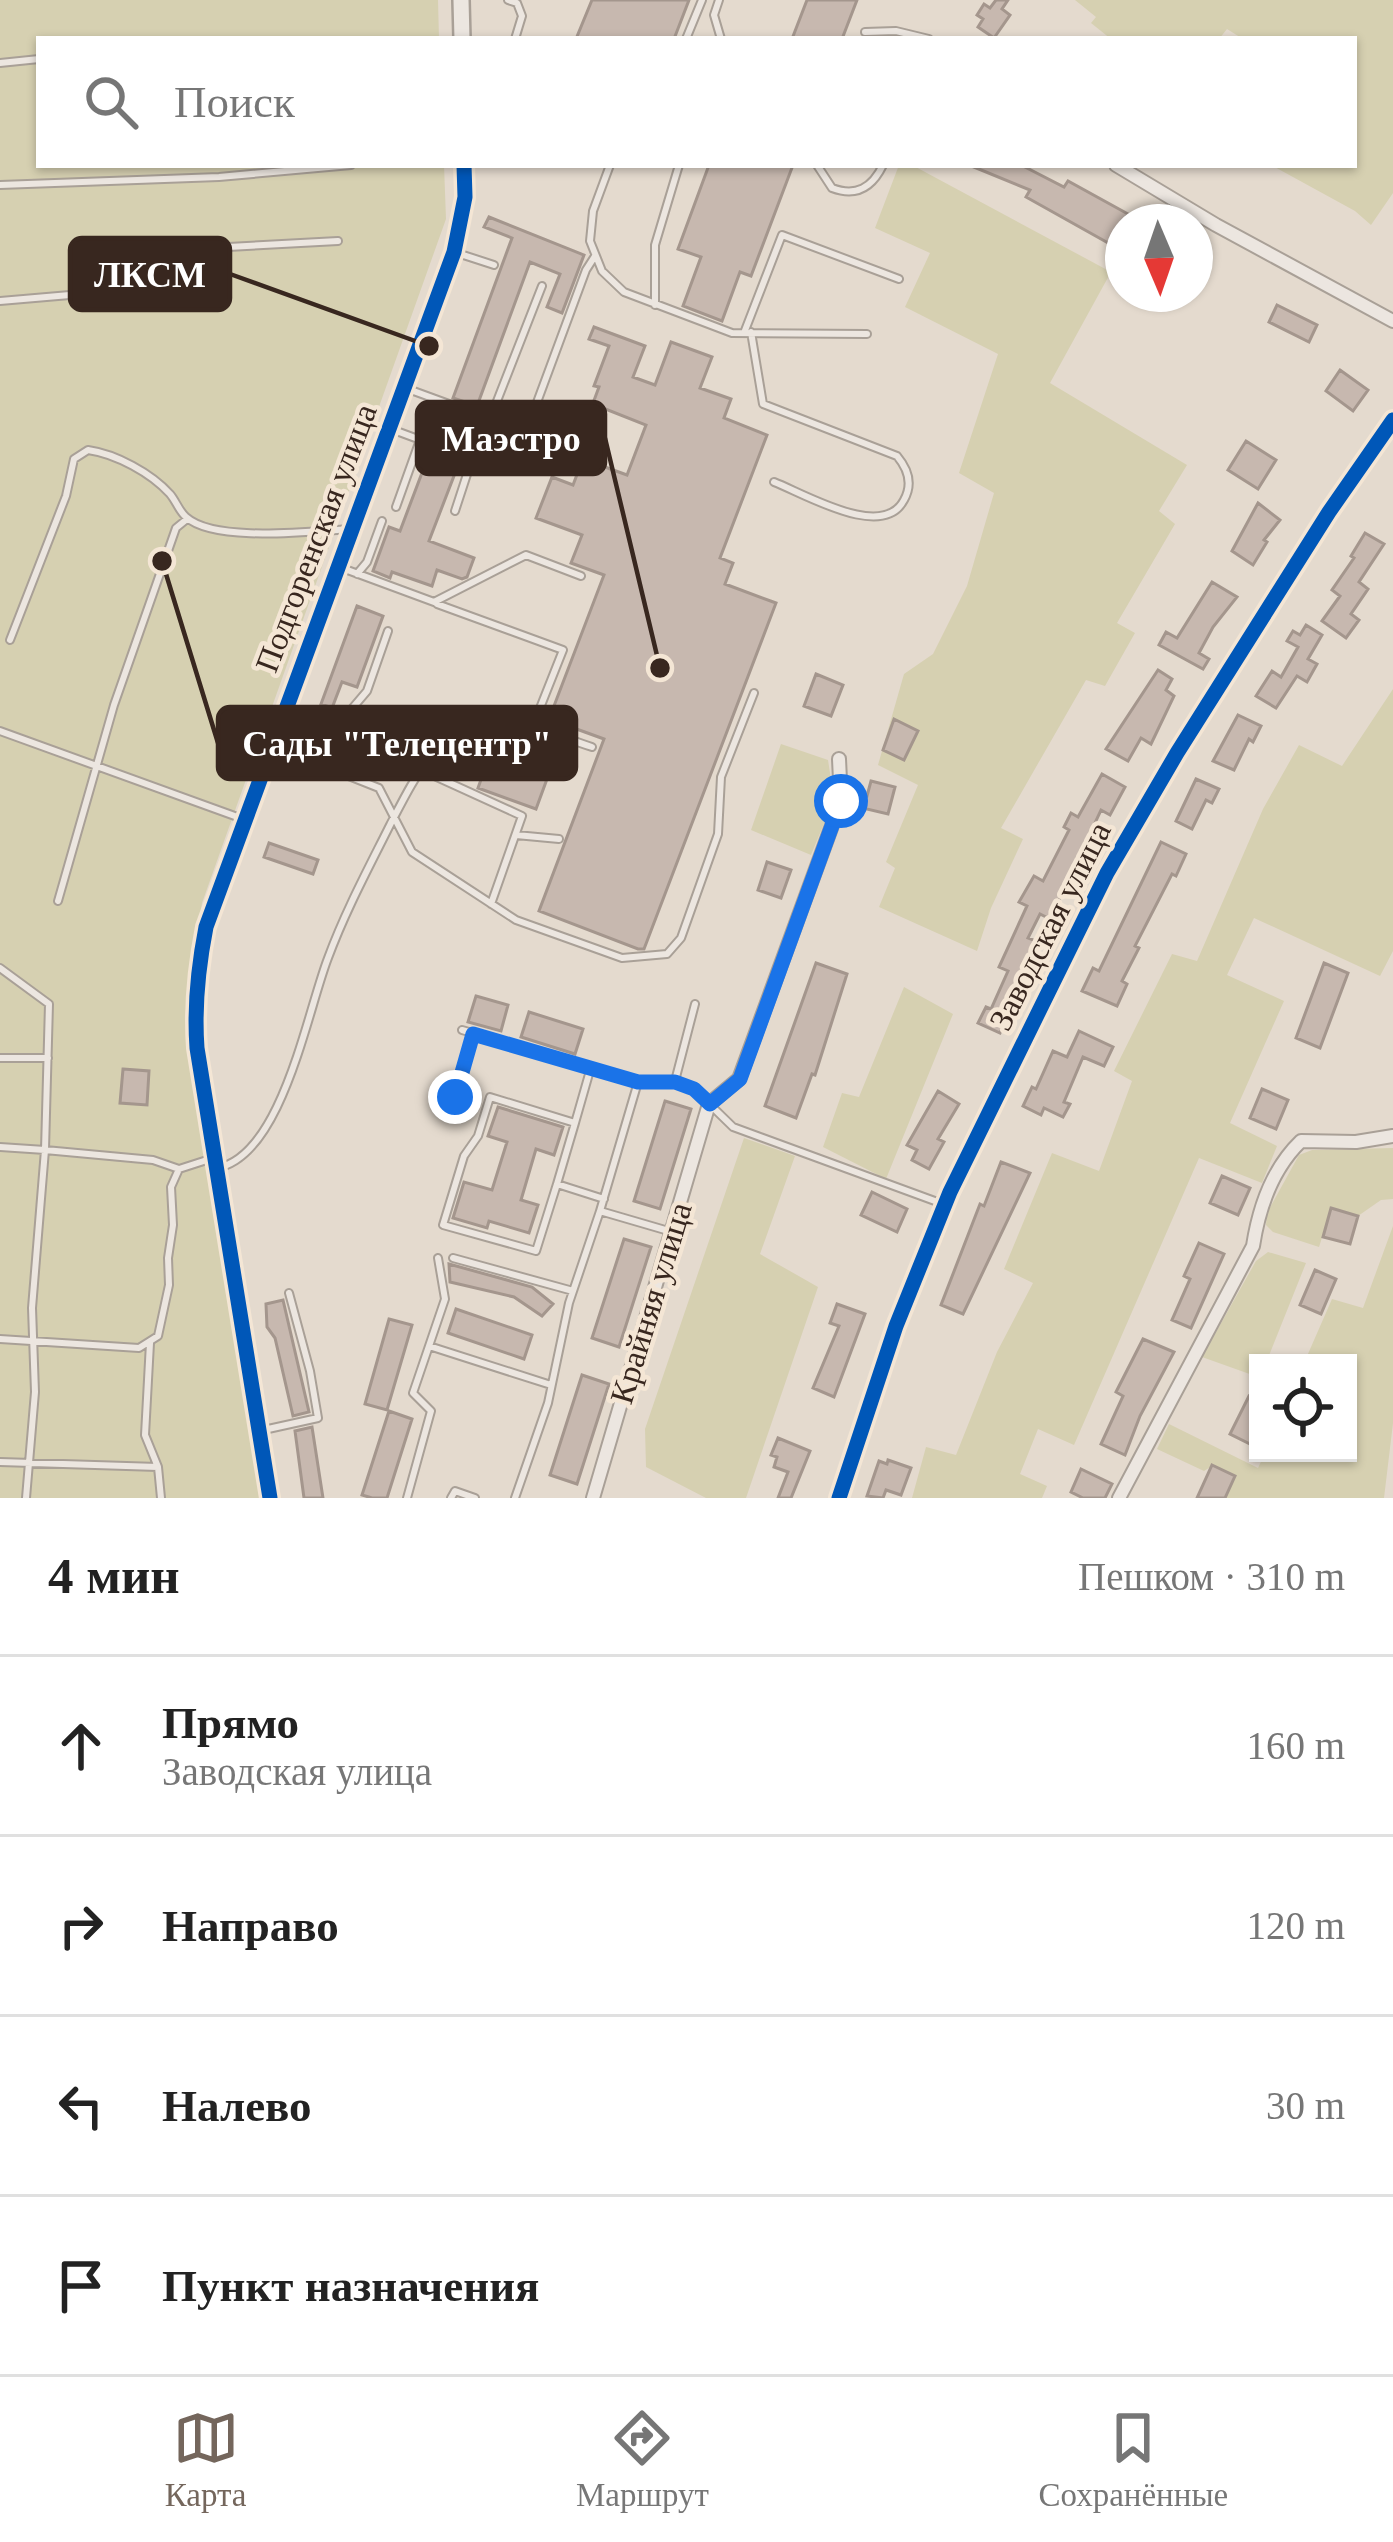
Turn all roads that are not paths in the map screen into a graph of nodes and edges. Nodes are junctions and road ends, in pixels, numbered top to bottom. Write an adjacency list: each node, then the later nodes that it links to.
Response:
1 (461, 0): 6 (street)
2 (508, 0): 7 (lane)
3 (702, 0): 8 (lane)
4 (719, 0): 9 (lane)
5 (865, 32): 10 (lane)
6 (462, 36)
7 (516, 36)
8 (687, 36)
9 (720, 36)
10 (917, 36)
11 (36, 59): 12 (lane)
12 (0, 63)
13 (318, 168): 20 (lane)
14 (464, 168): 22 (street, Подгоренская улица)
15 (609, 168): 23 (lane)
16 (678, 168): 28 (lane)
17 (819, 168): 18 (lane)
18 (881, 168)
19 (1121, 168): 29 (street)
20 (0, 185)
21 (338, 242): 27 (lane)
22 (454, 252): 24 (lane); 32 (street, Подгоренская улица)
23 (595, 256): 28 (lane); 36 (lane)
24 (494, 265)
25 (899, 279): 30 (lane)
26 (542, 286): 32 (lane)
27 (0, 301)
28 (655, 305): 30 (lane)
29 (1393, 321)
30 (747, 333): 31 (lane); 37 (lane)
31 (867, 334)
32 (404, 388): 34 (street, Подгоренская улица)
33 (1393, 420): 83 (street, Заводская улица)
34 (389, 428): 35 (lane); 42 (street, Подгоренская улица)
35 (420, 440): 38 (lane); 39 (lane)
36 (538, 469)
37 (774, 482)
38 (396, 507)
39 (455, 511)
40 (188, 519): 42 (lane); 48 (lane); 56 (lane)
41 (382, 521): 44 (lane)
42 (351, 529): 43 (street, Подгоренская улица)
43 (337, 566): 44 (lane); 50 (street, Подгоренская улица)
44 (357, 574): 46 (lane)
45 (580, 576): 46 (lane)
46 (434, 602): 51 (lane)
47 (388, 631): 50 (lane)
48 (10, 640)
49 (754, 693): 63 (lane)
50 (284, 706): 53 (street, Подгоренская улица)
51 (540, 708)
52 (0, 731): 56 (lane)
53 (270, 745): 58 (lane); 59 (street, Подгоренская улица)
54 (592, 747): 57 (lane)
55 (839, 759): 74 (street)
56 (98, 766): 59 (lane); 62 (lane)
57 (419, 770): 58 (lane); 60 (lane)
58 (395, 814): 63 (lane); 79 (lane)
59 (244, 819): 79 (street, Подгоренская улица)
60 (516, 835): 61 (lane); 63 (lane)
61 (559, 839)
62 (58, 901)
63 (491, 904)
64 (0, 968): 69 (lane)
65 (695, 1004): 72 (lane)
66 (462, 1030): 67 (lane)
67 (473, 1034): 70 (lane); 73 (lane)
68 (0, 1058): 69 (lane)
69 (48, 1058): 78 (lane)
70 (591, 1067): 71 (lane); 75 (lane)
71 (638, 1082): 72 (lane); 82 (lane)
72 (675, 1082): 74 (lane)
73 (455, 1097)
74 (709, 1106): 83 (lane); 85 (street, Крайняя улица)
75 (575, 1123): 81 (lane); 81 (lane)
76 (1393, 1136): 108 (street)
77 (0, 1148): 78 (lane)
78 (45, 1150): 80 (lane); 91 (lane)
79 (215, 1163): 80 (lane); 95 (street, Подгоренская улица)
80 (179, 1169): 92 (lane)
81 (556, 1184): 82 (lane)
82 (604, 1199): 84 (lane)
83 (945, 1205): 107 (street, Заводская улица)
84 (600, 1211): 85 (lane); 88 (lane)
85 (673, 1233): 106 (street, Крайняя улица)
86 (438, 1258): 93 (lane)
87 (453, 1258): 88 (lane)
88 (573, 1291): 94 (lane)
89 (289, 1293): 95 (lane)
90 (0, 1339): 91 (lane)
91 (32, 1341): 92 (lane); 97 (lane)
92 (150, 1343): 98 (lane)
93 (428, 1346): 94 (lane); 102 (lane)
94 (551, 1385): 105 (lane)
95 (259, 1431): 101 (street, Подгоренская улица)
96 (0, 1462): 97 (lane)
97 (31, 1464): 98 (lane); 99 (lane)
98 (158, 1467): 100 (lane)
99 (26, 1498)
100 (160, 1498)
101 (270, 1498)
102 (406, 1498)
103 (451, 1498): 104 (lane)
104 (475, 1498)
105 (515, 1498)
106 (592, 1498)
107 (839, 1498)
108 (1119, 1498)

